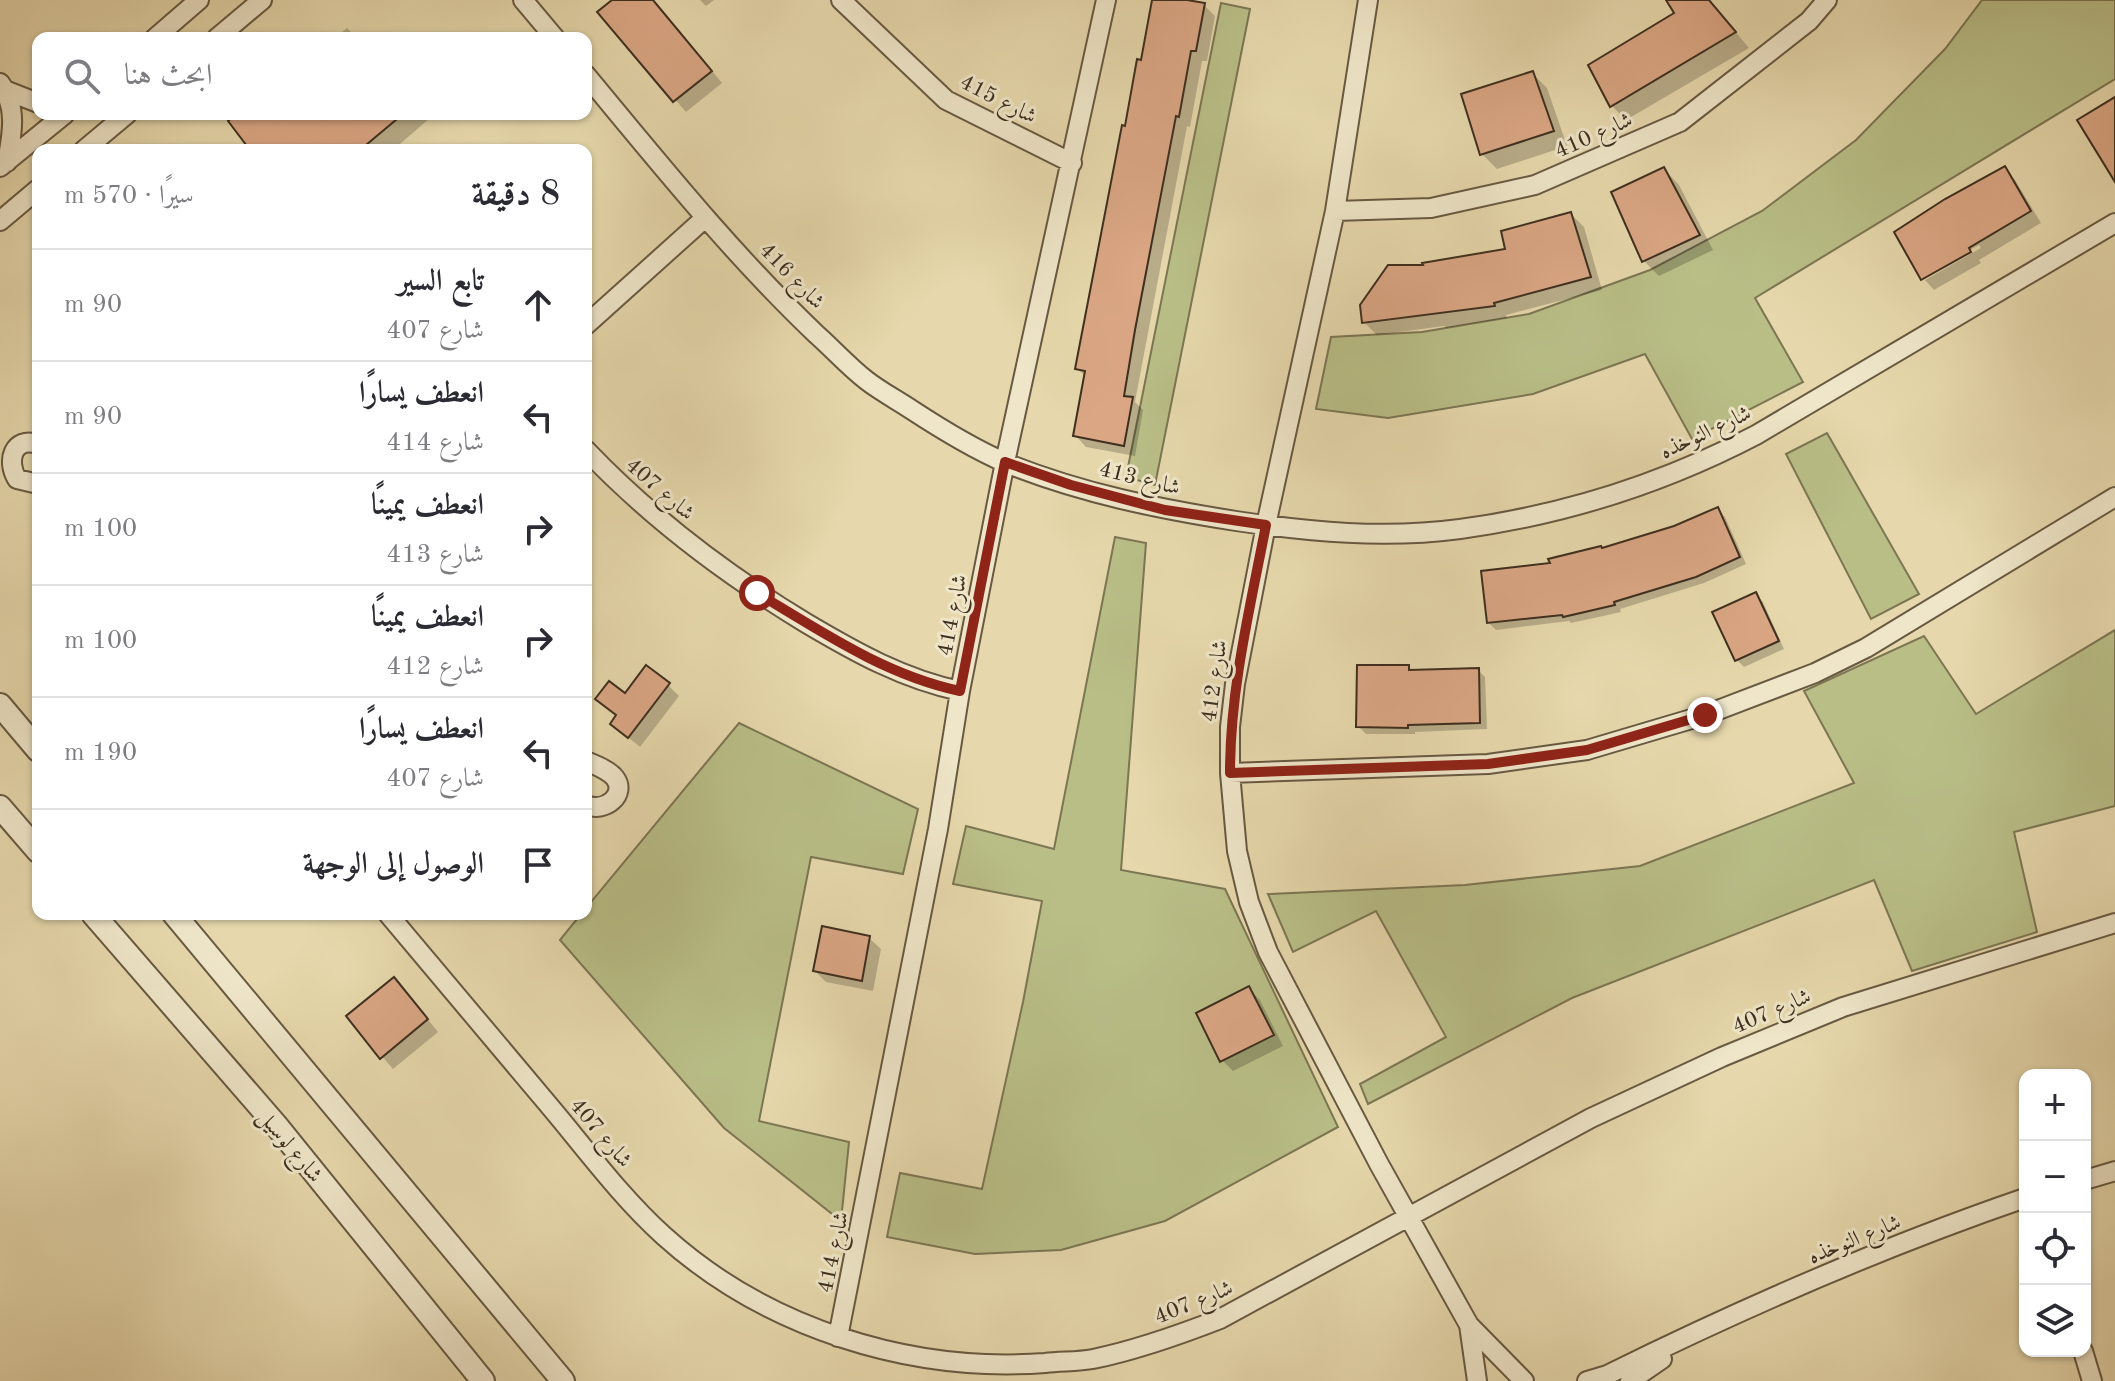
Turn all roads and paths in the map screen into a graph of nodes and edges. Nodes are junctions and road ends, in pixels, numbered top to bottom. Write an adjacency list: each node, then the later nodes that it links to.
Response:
1 (199, 0): 8 (street)
2 (262, 0): 9 (street)
3 (523, 0): 10 (street)
4 (841, 0): 17 (street, شارع 415)
5 (1106, 0): 17 (street, شارع 414)
6 (1368, 0): 20 (street, شارع 412)
7 (1827, 0): 20 (street, شارع 410)
8 (162, 32)
9 (224, 32)
10 (550, 32)
11 (592, 82): 21 (street, شارع 416)
12 (2, 86): 13 (street); 18 (street)
13 (32, 100)
14 (58, 120): 18 (street)
15 (121, 120): 16 (street)
16 (100, 143)
17 (1072, 163): 27 (street, شارع 414)
18 (4, 165)
19 (32, 195): 22 (street)
20 (1335, 211): 30 (street, شارع 412)
21 (705, 218): 24 (street); 27 (street, شارع 416)
22 (0, 221)
23 (2115, 223): 30 (street, شارع النوخذه)
24 (592, 320)
25 (32, 442): 28 (street)
26 (592, 456): 31 (street, شارع 407)
27 (1005, 462): 30 (street, شارع 413); 31 (street, شارع 414)
28 (32, 483)
29 (2115, 497): 35 (street)
30 (1266, 525): 35 (street, شارع 412)
31 (960, 691): 49 (street, شارع 414)
32 (0, 705): 33 (street)
33 (32, 743)
34 (592, 764): 37 (street)
35 (1230, 773): 46 (street, شارع 412)
36 (0, 807): 38 (street)
37 (592, 808)
38 (32, 844)
39 (98, 920): 51 (street, شارع لوسيل)
40 (179, 920): 52 (street)
41 (393, 920): 49 (street, شارع 407)
42 (2115, 923): 46 (street, شارع 407)
43 (2115, 1171): 44 (street)
44 (2091, 1178)
45 (2019, 1200): 48 (street, شارع النوخذه)
46 (1409, 1219): 47 (street, شارع 412); 49 (street, شارع 407)
47 (1469, 1325): 53 (street, شارع 412); 54 (street, شارع 412)
48 (1704, 1331): 55 (street, شارع النوخذه); 56 (street, شارع النوخذه)
49 (838, 1337)
50 (2085, 1357): 57 (street)
51 (483, 1381)
52 (563, 1381)
53 (1477, 1381)
54 (1524, 1381)
55 (1587, 1381)
56 (1630, 1381)
57 (2092, 1381)

